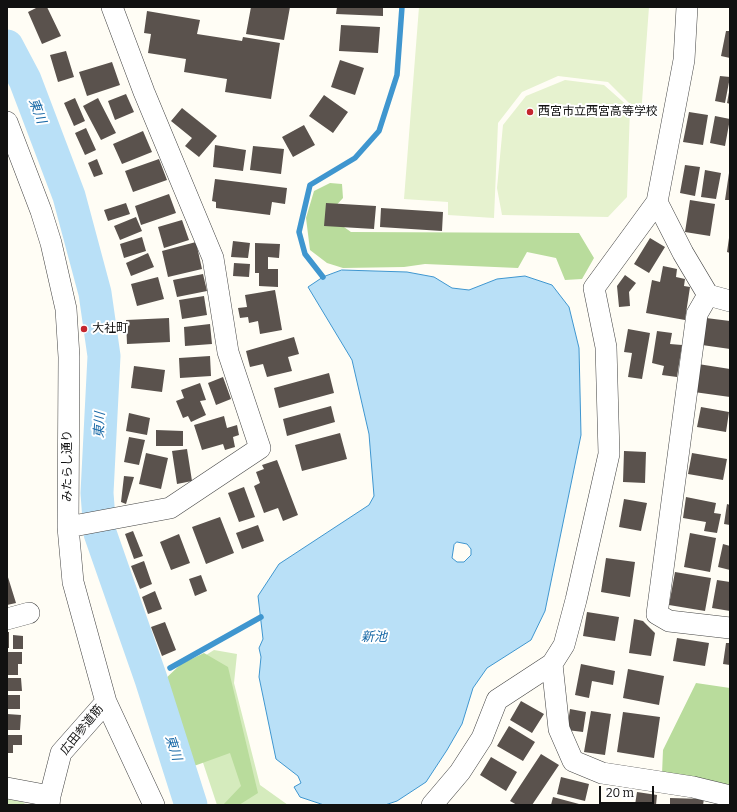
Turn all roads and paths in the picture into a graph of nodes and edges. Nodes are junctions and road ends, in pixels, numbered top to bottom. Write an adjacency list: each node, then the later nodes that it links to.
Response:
1 (112, 7): 7 (street)
2 (686, 7): 4 (street)
3 (7, 122): 7 (street, みたらし通り)
4 (657, 202): 5 (street); 11 (street)
5 (708, 296): 6 (street); 10 (street)
6 (730, 301)
7 (68, 528): 12 (street, みたらし通り)
8 (29, 613): 9 (street)
9 (7, 619)
10 (730, 628)
11 (552, 664): 14 (street); 17 (street)
12 (106, 702): 15 (street, 広田参道筋); 16 (street, みたらし通り)
13 (7, 788): 15 (street)
14 (730, 795)
15 (49, 800)
16 (154, 805)
17 (432, 805)

